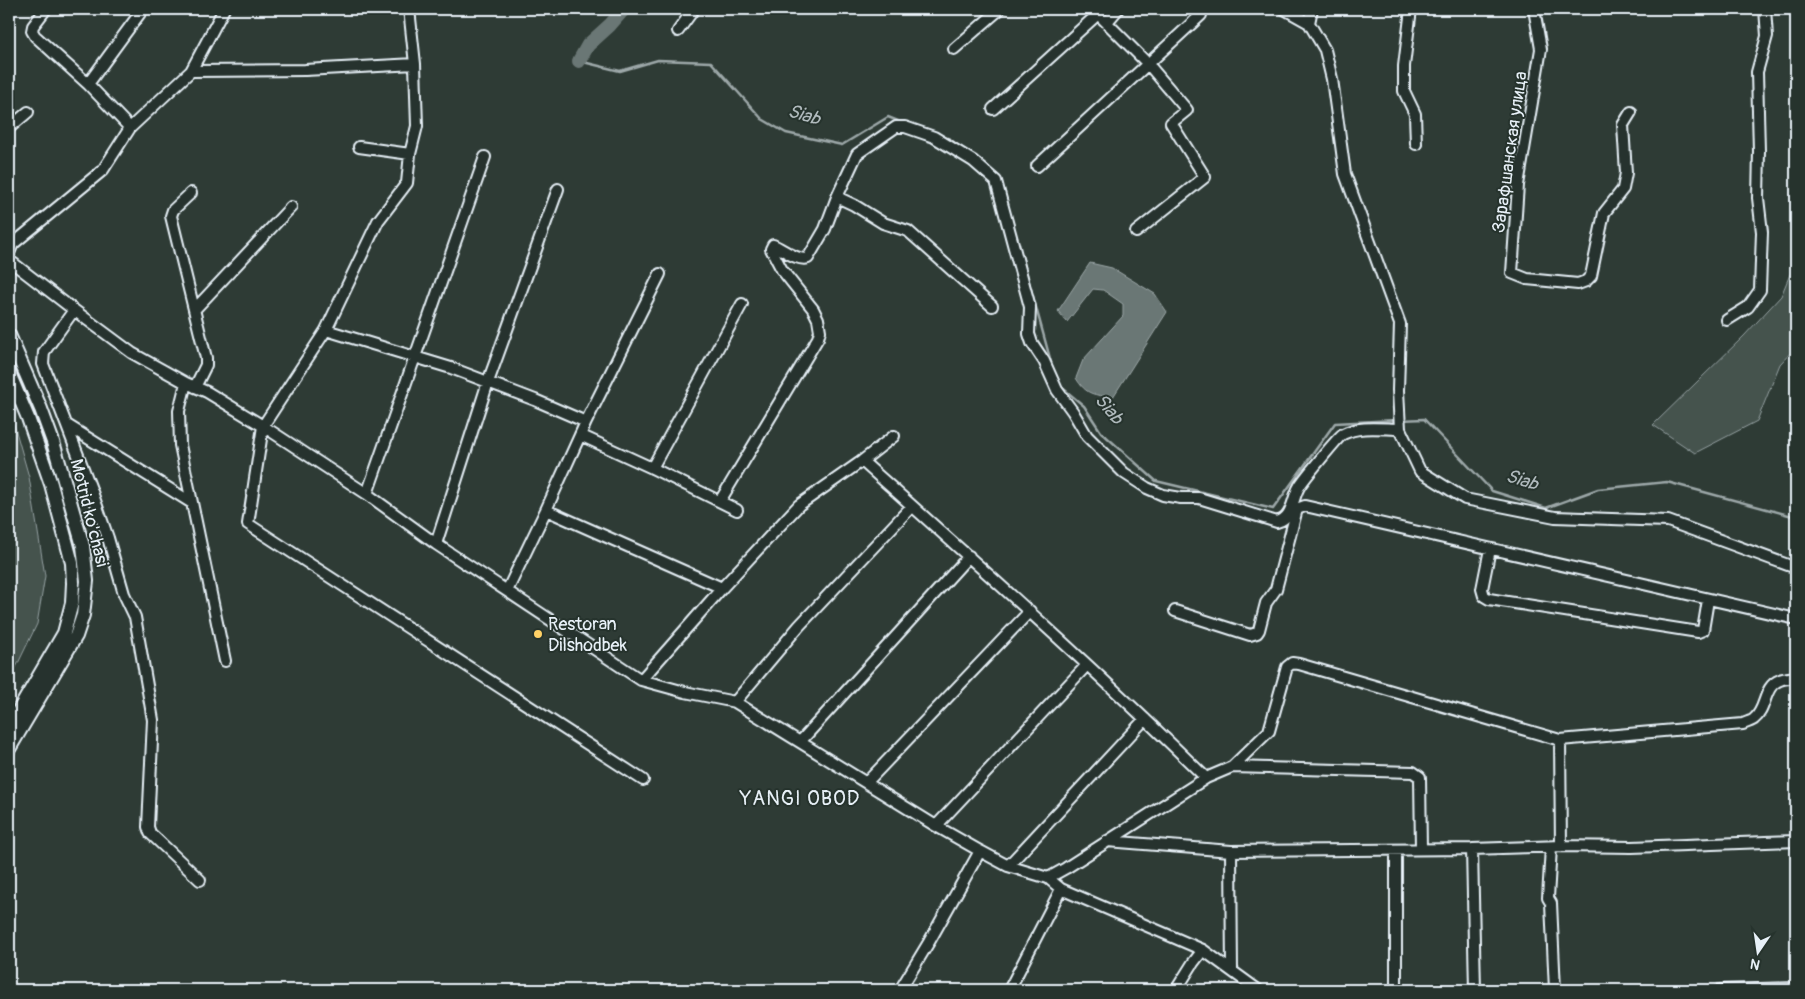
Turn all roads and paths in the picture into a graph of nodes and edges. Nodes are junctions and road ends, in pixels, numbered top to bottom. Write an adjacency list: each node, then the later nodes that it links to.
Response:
1 (46, 9): 22 (street)
2 (143, 9): 22 (street)
3 (224, 9): 21 (street)
4 (409, 9): 19 (street)
5 (694, 9): 17 (street)
6 (1000, 9): 18 (street)
7 (1118, 9): 15 (street)
8 (1284, 9): 16 (street)
9 (1312, 9): 16 (street)
10 (1411, 9): 28 (street)
11 (1534, 9): 25 (street, Зарафшанская улица)
12 (1765, 9): 45 (street)
13 (1096, 11): 15 (street); 23 (street)
14 (1201, 15): 20 (street)
15 (1106, 22): 20 (street)
16 (1309, 24): 55 (street)
17 (678, 31)
18 (954, 49)
19 (415, 64): 21 (street); 30 (street)
20 (1148, 64): 32 (street); 37 (street)
21 (190, 71): 27 (street)
22 (88, 84): 27 (street)
23 (993, 108)
24 (28, 112): 26 (street)
25 (1631, 112)
26 (9, 128)
27 (130, 128): 38 (street)
28 (1416, 144)
29 (359, 147): 30 (street)
30 (410, 154): 46 (street)
31 (485, 157): 48 (street)
32 (1037, 166)
33 (558, 189): 50 (street)
34 (190, 193): 43 (street)
35 (837, 197): 42 (street); 61 (street); 66 (street)
36 (291, 207): 43 (street)
37 (1136, 232)
38 (9, 254)
39 (9, 260): 44 (street)
40 (660, 274): 52 (street)
41 (742, 304): 59 (street)
42 (992, 306)
43 (194, 309): 51 (street)
44 (74, 310): 51 (street); 53 (street)
45 (1727, 320)
46 (326, 330): 48 (street); 54 (street)
47 (9, 335): 86 (main road, Motrid ko'chasi)
48 (415, 357): 50 (street); 60 (street)
49 (9, 373): 83 (main road, Motrid ko'chasi)
50 (488, 382): 52 (street); 67 (street)
51 (191, 385): 54 (street); 62 (street)
52 (586, 422): 56 (street)
53 (67, 425): 62 (street); 102 (street)
54 (263, 426): 60 (street); 89 (street)
55 (1400, 429): 66 (street); 70 (street)
56 (580, 435): 59 (street); 64 (street)
57 (894, 436): 58 (street)
58 (862, 461): 63 (street); 71 (street)
59 (652, 468): 61 (street)
60 (367, 494): 67 (street)
61 (720, 501): 65 (street)
62 (192, 503): 77 (street)
63 (912, 506): 69 (street); 81 (street)
64 (546, 510): 71 (street); 72 (street)
65 (737, 510)
66 (1289, 520): 68 (street); 75 (street)
67 (436, 544): 72 (street)
68 (1490, 549): 73 (street); 73 (street)
69 (969, 556): 74 (street); 85 (street)
70 (1796, 568)
71 (722, 588): 80 (street)
72 (507, 590): 80 (street)
73 (1708, 600): 76 (street)
74 (1030, 611): 78 (street); 90 (street)
75 (1175, 611)
76 (1796, 619)
77 (225, 661)
78 (1087, 665): 82 (street); 91 (street)
79 (1796, 678): 84 (street)
80 (641, 680): 81 (street)
81 (735, 702): 85 (street)
82 (1145, 719): 88 (street); 100 (street)
83 (9, 726)
84 (1560, 740): 87 (street); 94 (street)
85 (800, 742): 90 (street)
86 (9, 749)
87 (1232, 767): 88 (street); 95 (street)
88 (1206, 778): 92 (street)
89 (643, 780)
90 (866, 783): 91 (street)
91 (936, 826): 99 (street)
92 (1107, 841): 98 (street); 101 (street)
93 (1796, 841): 94 (street)
94 (1556, 846): 96 (street); 113 (street)
95 (1420, 848): 96 (street); 97 (street)
96 (1472, 849): 112 (street)
97 (1396, 850): 98 (street); 111 (street)
98 (1231, 851): 105 (street)
99 (980, 852): 100 (street); 108 (street)
100 (1008, 866): 101 (street)
101 (1048, 878): 103 (street)
102 (200, 880)
103 (1061, 889): 104 (street); 109 (street)
104 (1203, 950): 105 (street); 110 (street)
105 (1232, 971): 107 (street)
106 (1796, 988): 114 (street)
107 (1254, 989)
108 (900, 990)
109 (1009, 990)
110 (1176, 990)
111 (1396, 990)
112 (1475, 990)
113 (1555, 990)
114 (1720, 990)

